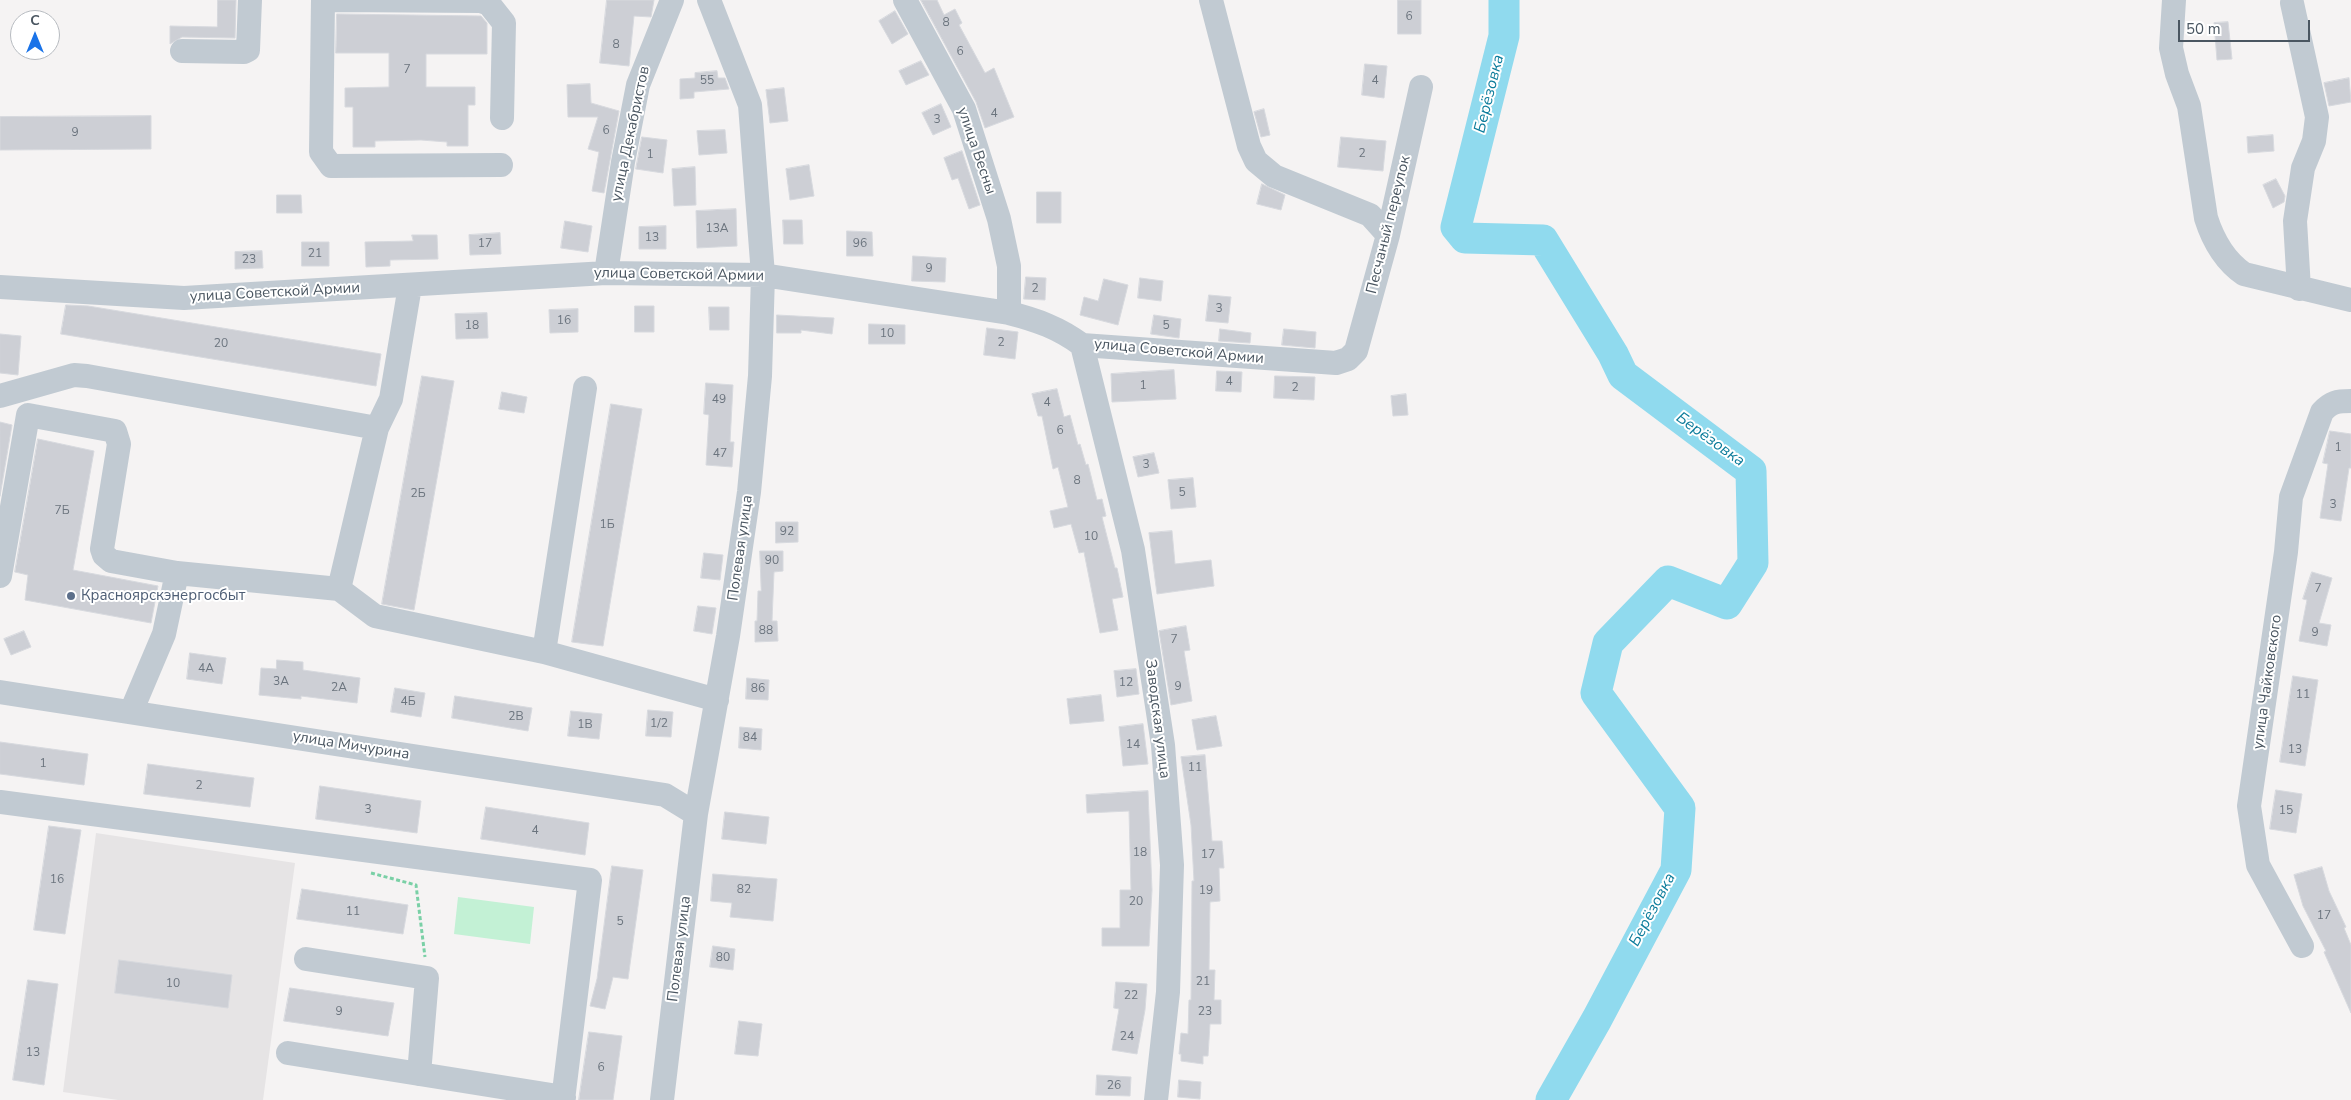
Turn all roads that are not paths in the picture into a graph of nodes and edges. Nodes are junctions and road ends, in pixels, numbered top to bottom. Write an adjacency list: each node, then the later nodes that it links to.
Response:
1 (250, 0): 10 (street)
2 (323, 0): 13 (street)
3 (333, 0): 12 (street)
4 (672, 0): 15 (street, улица Декабристов)
5 (709, 0): 16 (street, Полевая улица)
6 (905, 0): 21 (street, улица Весны)
7 (1211, 0): 14 (street)
8 (2174, 0): 19 (street)
9 (2292, 3): 19 (street)
10 (182, 51)
11 (1421, 87): 14 (street, Песчаный переулок)
12 (502, 118)
13 (501, 165)
14 (1388, 235): 23 (street, Песчаный переулок)
15 (606, 273): 16 (street, улица Советской Армии); 17 (street, улица Советской Армии)
16 (763, 275): 21 (street, улица Советской Армии); 33 (street, Полевая улица)
17 (410, 286): 18 (street, улица Советской Армии); 27 (street)
18 (0, 287)
19 (2299, 289): 20 (street)
20 (2351, 300)
21 (1009, 313): 22 (street, улица Советской Армии)
22 (1082, 345): 23 (street, улица Советской Армии); 43 (street, Заводская улица)
23 (1348, 359)
24 (584, 388): 31 (street)
25 (0, 396): 27 (street)
26 (2351, 401): 37 (street, улица Чайковского)
27 (377, 428): 30 (street)
28 (177, 573): 29 (street); 30 (street); 34 (street)
29 (0, 576)
30 (339, 589): 31 (street)
31 (544, 652): 33 (street)
32 (0, 692): 34 (street, улица Мичурина)
33 (717, 700): 36 (street, Полевая улица)
34 (131, 712): 36 (street, улица Мичурина)
35 (0, 802): 41 (street)
36 (696, 814): 42 (street, Полевая улица)
37 (2302, 946)
38 (306, 959): 40 (street)
39 (288, 1053): 40 (street)
40 (419, 1074): 41 (street)
41 (564, 1098)
42 (662, 1100)
43 (1156, 1100)

